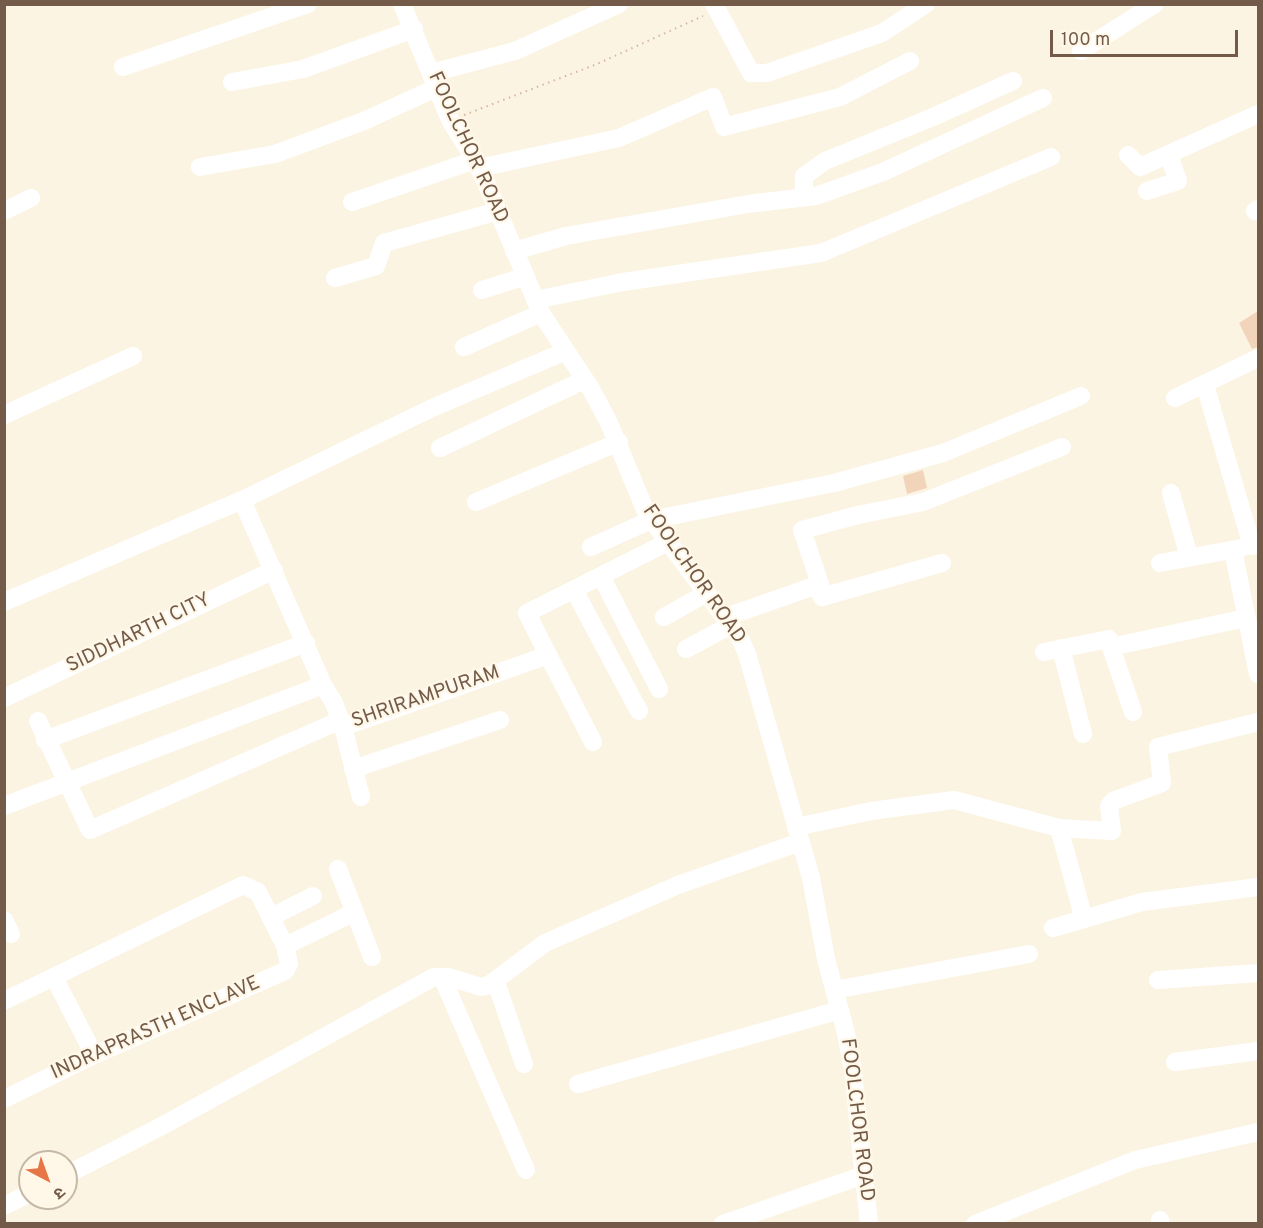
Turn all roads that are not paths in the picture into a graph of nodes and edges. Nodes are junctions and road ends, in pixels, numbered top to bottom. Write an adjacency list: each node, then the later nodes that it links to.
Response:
1 (308, 4): 10 (street)
2 (402, 4): 7 (street, FOOLCHOR ROAD)
3 (619, 4): 11 (street)
4 (927, 4): 6 (street)
5 (1155, 4): 8 (street)
6 (715, 7)
7 (414, 29): 11 (street, FOOLCHOR ROAD); 13 (street)
8 (1081, 51)
9 (910, 60): 19 (street)
10 (123, 67)
11 (434, 80): 19 (street, FOOLCHOR ROAD); 20 (street)
12 (1013, 81): 22 (street)
13 (232, 82)
14 (1042, 98): 22 (street)
15 (1258, 114): 17 (street)
16 (1128, 155): 17 (street)
17 (1169, 155): 21 (street)
18 (1052, 157): 31 (street)
19 (477, 164): 24 (street); 26 (street, FOOLCHOR ROAD)
20 (200, 166)
21 (1147, 191)
22 (804, 197): 27 (street)
23 (31, 198): 25 (street)
24 (352, 202)
25 (4, 211)
26 (498, 211): 27 (street, FOOLCHOR ROAD); 29 (street)
27 (514, 251): 28 (street, FOOLCHOR ROAD)
28 (524, 277): 30 (street); 31 (street, FOOLCHOR ROAD)
29 (335, 278)
30 (482, 290)
31 (538, 307): 32 (street); 33 (street, FOOLCHOR ROAD)
32 (464, 347)
33 (566, 351): 36 (street, FOOLCHOR ROAD); 45 (street)
34 (133, 356): 40 (street)
35 (1258, 358): 37 (street)
36 (585, 380): 41 (street, FOOLCHOR ROAD); 43 (street)
37 (1205, 385): 39 (street); 49 (street)
38 (1081, 396): 47 (street)
39 (1175, 398)
40 (4, 415)
41 (619, 442): 46 (street); 47 (street, FOOLCHOR ROAD)
42 (1062, 447): 57 (street)
43 (440, 448)
44 (1171, 493): 52 (street)
45 (242, 500): 55 (street, SHRIRAMPURAM); 60 (street)
46 (476, 502)
47 (651, 520): 48 (street, FOOLCHOR ROAD); 50 (street)
48 (668, 542): 56 (street); 59 (street, FOOLCHOR ROAD)
49 (1255, 545): 51 (street)
50 (591, 547)
51 (1233, 550): 52 (street); 61 (street)
52 (1189, 557): 54 (street)
53 (942, 563): 57 (street)
54 (1160, 563)
55 (274, 570): 64 (street, SHRIRAMPURAM); 71 (street, SIDDHARTH CITY)
56 (601, 576): 58 (street); 70 (street)
57 (817, 586): 62 (street)
58 (574, 590): 67 (street); 72 (street)
59 (710, 597): 62 (street, FOOLCHOR ROAD); 63 (street)
60 (4, 602)
61 (1246, 618): 65 (street); 68 (street)
62 (728, 621): 66 (street); 86 (street, FOOLCHOR ROAD)
63 (668, 622)
64 (306, 643): 69 (street, SHRIRAMPURAM); 79 (street)
65 (1111, 647): 73 (street); 78 (street)
66 (686, 649)
67 (546, 651): 77 (street, SHRIRAMPURAM); 80 (street)
68 (1258, 674)
69 (323, 685): 77 (street, SHRIRAMPURAM); 82 (street)
70 (659, 689)
71 (4, 698)
72 (639, 711)
73 (1133, 711)
74 (500, 720): 81 (street)
75 (38, 721): 79 (street)
76 (1258, 722): 85 (street)
77 (342, 724): 81 (street); 82 (street)
78 (1083, 734)
79 (45, 740): 82 (street)
80 (593, 742)
81 (353, 769): 83 (street)
82 (66, 782): 84 (street)
83 (361, 797)
84 (4, 806)
85 (1059, 828): 86 (street); 92 (street)
86 (798, 834): 101 (street); 102 (street, FOOLCHOR ROAD)
87 (338, 869): 90 (street)
88 (1258, 887): 92 (street)
89 (313, 896): 91 (street)
90 (355, 912): 94 (street); 96 (street)
91 (271, 917): 94 (street); 98 (street)
92 (1084, 919): 93 (street)
93 (1053, 928)
94 (285, 946): 106 (street, INDRAPRASTH ENCLAVE)
95 (1029, 954): 102 (street)
96 (372, 957)
97 (1258, 973): 100 (street)
98 (54, 977): 103 (street); 106 (street)
99 (442, 977): 101 (street); 112 (street); 113 (street)
100 (1158, 980)
101 (496, 982): 108 (street)
102 (834, 990): 104 (street, FOOLCHOR ROAD)
103 (4, 1000)
104 (840, 1010): 109 (street); 114 (street, FOOLCHOR ROAD)
105 (1258, 1051): 107 (street)
106 (94, 1055): 110 (street, INDRAPRASTH ENCLAVE)
107 (1175, 1062)
108 (524, 1064)
109 (578, 1084)
110 (4, 1100)
111 (1258, 1132): 119 (street)
112 (78, 1169)
113 (526, 1170)
114 (864, 1175): 117 (street); 118 (street, FOOLCHOR ROAD)
115 (18, 1199): 116 (street)
116 (4, 1206)
117 (723, 1224)
118 (869, 1224)
119 (975, 1224)

